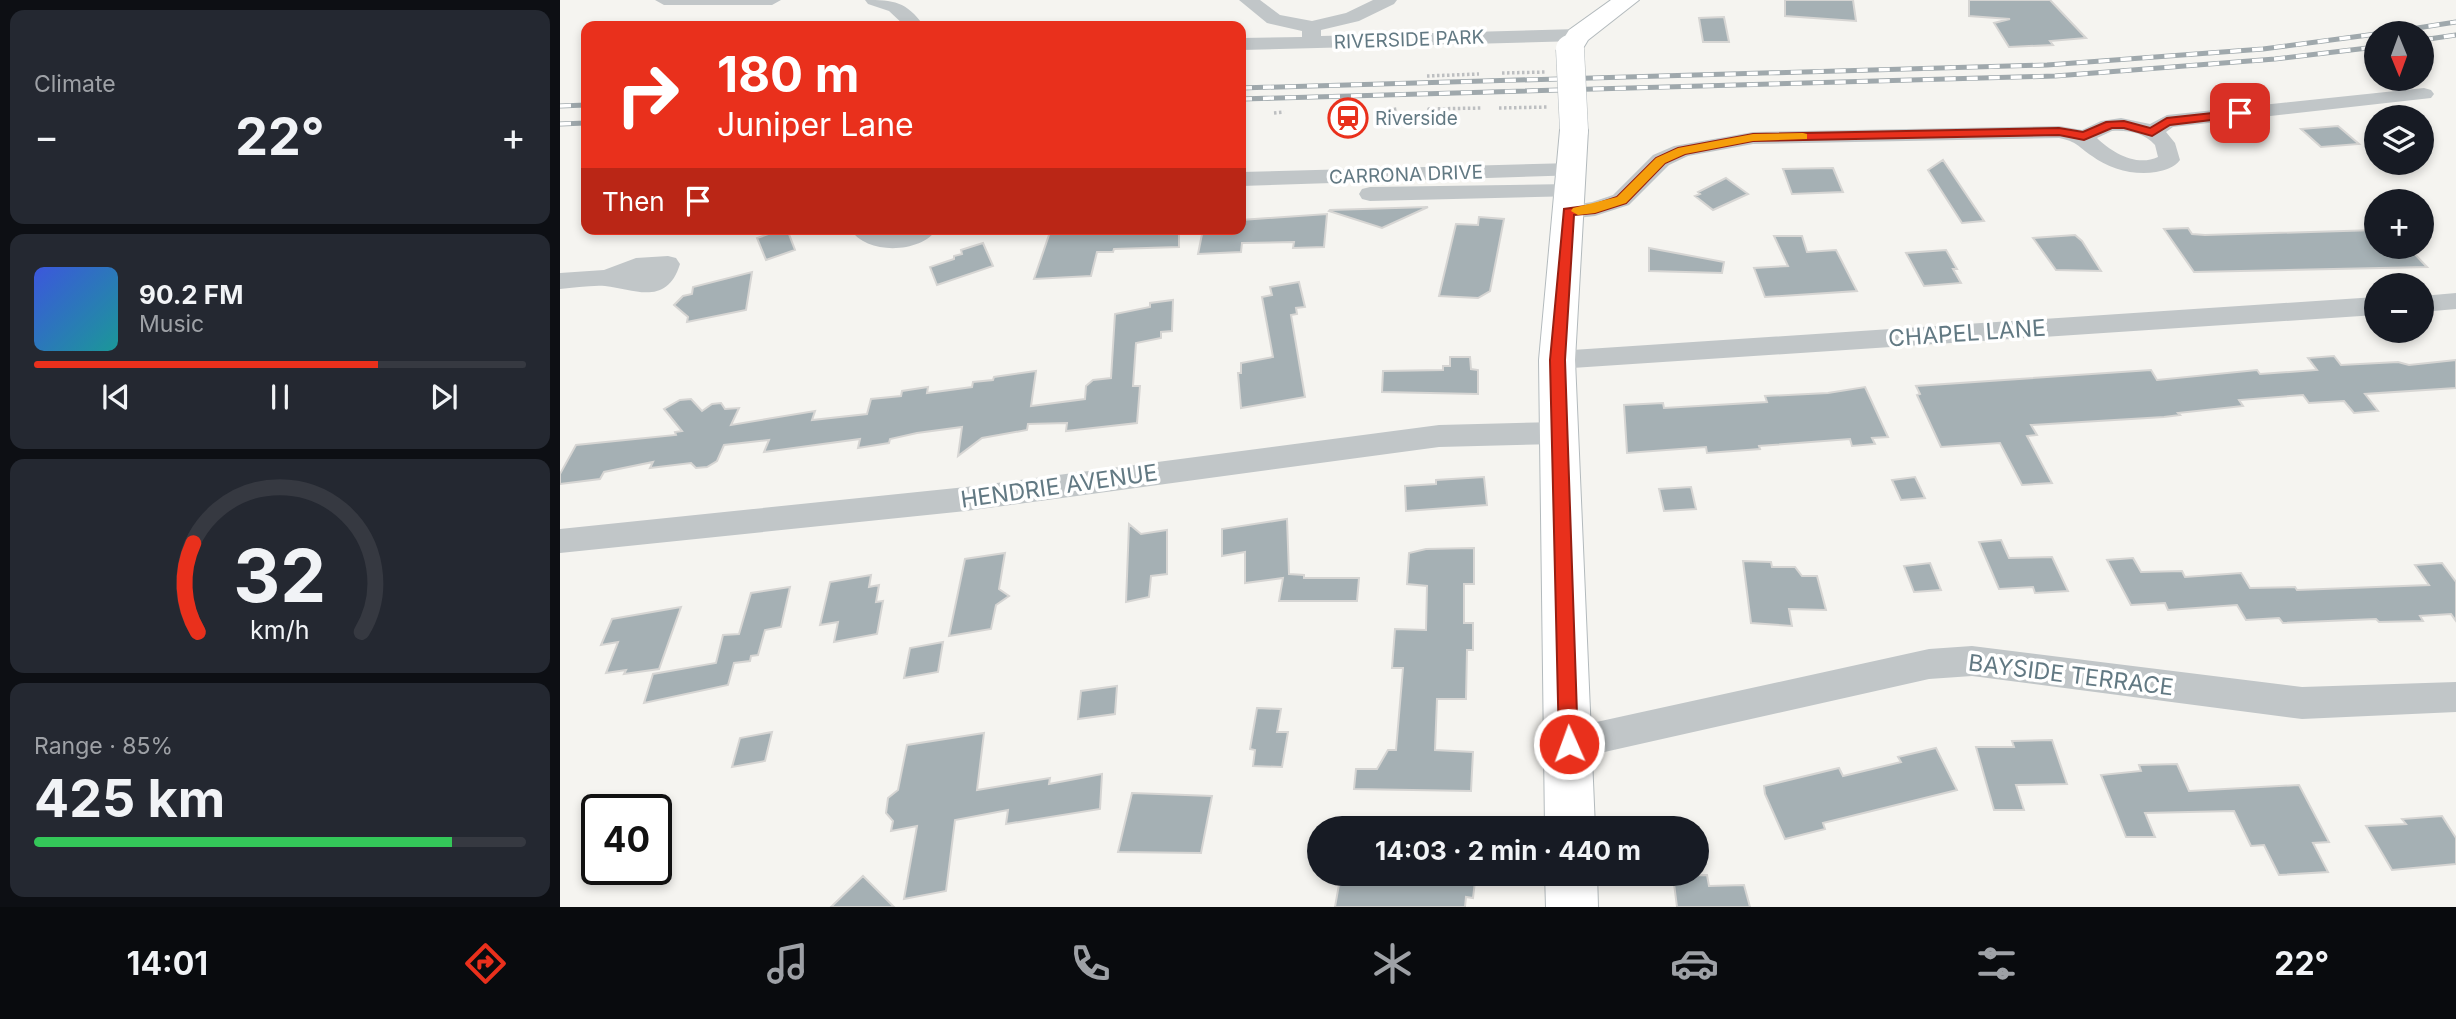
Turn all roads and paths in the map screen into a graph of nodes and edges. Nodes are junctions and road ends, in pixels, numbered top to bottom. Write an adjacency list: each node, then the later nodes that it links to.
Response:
1 (664, 0): 2 (street)
2 (772, 0)
3 (879, 0): 7 (street)
4 (1248, 0): 8 (street)
5 (1388, 0): 8 (street)
6 (1627, 0): 9 (street)
7 (910, 21)
8 (1312, 35): 9 (street, RIVERSIDE PARK); 10 (street, RIVERSIDE PARK)
9 (1574, 42): 22 (street, bridge)
10 (1246, 43)
11 (1554, 72): 12 (path)
12 (1502, 73)
13 (1479, 74): 14 (path)
14 (1427, 76)
15 (2424, 94): 24 (street)
16 (1482, 108): 23 (path)
17 (1499, 108): 22 (path)
18 (1396, 109): 19 (path)
19 (1384, 111)
20 (1284, 112): 21 (path)
21 (1274, 113)
22 (1563, 119): 27 (street)
23 (1427, 120)
24 (2152, 133): 25 (street); 25 (street)
25 (2084, 136): 27 (street)
26 (1246, 179): 27 (street, CARRONA DRIVE)
27 (1570, 191): 28 (street); 36 (street)
28 (1246, 197)
29 (866, 235): 30 (street)
30 (911, 235)
31 (607, 278): 32 (street)
32 (560, 281)
33 (2456, 301): 34 (street)
34 (2434, 302)
35 (2364, 307): 36 (street, CHAPEL LANE)
36 (1557, 360): 37 (street)
37 (1558, 433): 38 (street, HENDRIE AVENUE); 40 (street)
38 (560, 541)
39 (2456, 697): 40 (street, BAYSIDE TERRACE)
40 (1569, 744): 41 (street)
41 (1570, 816)
42 (1571, 886): 43 (street)
43 (1572, 907)

